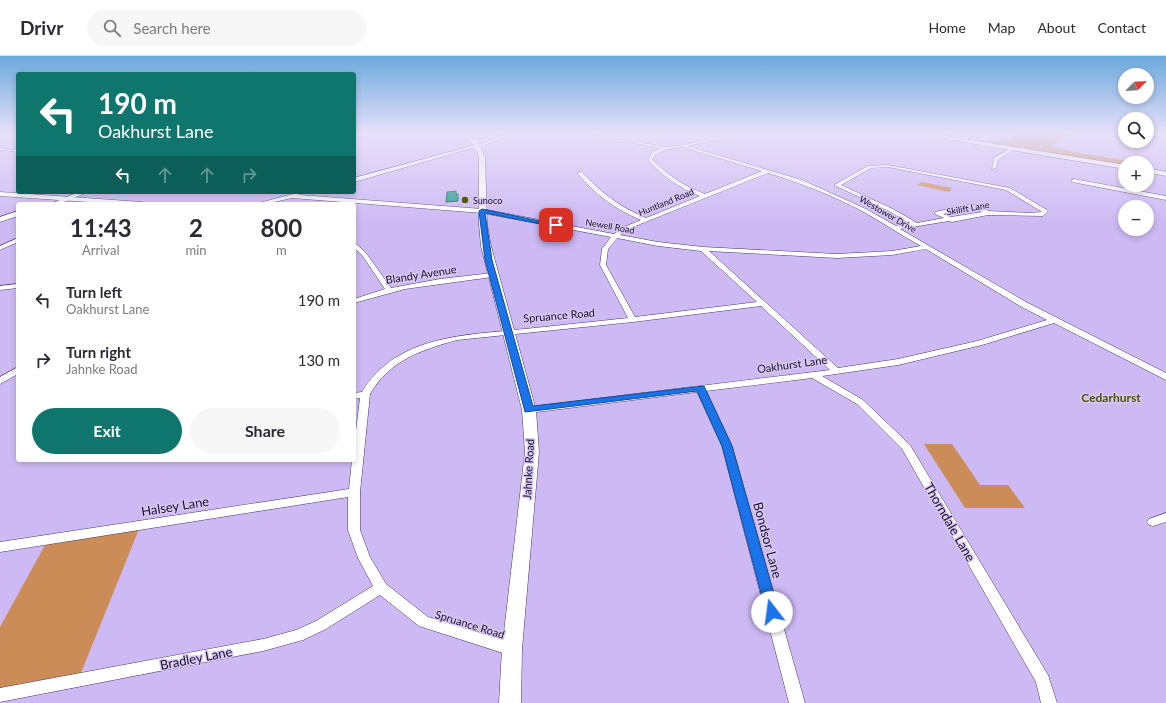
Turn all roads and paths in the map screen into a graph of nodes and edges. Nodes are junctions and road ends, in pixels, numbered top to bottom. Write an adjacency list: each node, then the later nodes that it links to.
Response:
1 (411, 164): 11 (street)
2 (483, 164): 26 (main road, Jahnke Road)
3 (655, 164): 19 (street)
4 (745, 164): 7 (street, Westower Drive)
5 (995, 164): 6 (street)
6 (994, 168)
7 (768, 171): 19 (street, Huntland Road); 20 (street, Westower Drive)
8 (1154, 171): 10 (street)
9 (580, 174): 30 (street)
10 (1166, 174)
11 (356, 179)
12 (1074, 181): 22 (street)
13 (857, 193): 20 (street); 27 (street, Skilift Lane); 33 (street)
14 (0, 194): 23 (street)
15 (69, 194): 23 (street)
16 (79, 194): 21 (street)
17 (300, 194): 18 (street)
18 (291, 196): 25 (street); 26 (street, Newell Road)
19 (705, 196): 30 (street, Huntland Road)
20 (837, 197): 34 (street, Westower Drive)
21 (68, 198): 23 (street); 24 (street)
22 (1166, 198)
23 (55, 201)
24 (117, 202)
25 (266, 202)
26 (482, 211): 35 (street, Newell Road); 41 (main road, Jahnke Road)
27 (988, 213): 31 (street, Skilift Lane); 31 (street)
28 (16, 214): 32 (street)
29 (16, 217): 32 (street)
30 (646, 220): 35 (street, Huntland Road)
31 (952, 220): 33 (street, Skilift Lane)
32 (0, 221)
33 (917, 225): 34 (street, Skilift Lane)
34 (895, 228): 38 (street, Westower Drive)
35 (615, 236): 40 (street, Newell Road); 47 (street, Huntland Road)
36 (16, 241): 39 (street)
37 (356, 246): 44 (street)
38 (927, 247): 40 (street, Newell Road); 48 (street, Westower Drive)
39 (0, 248)
40 (703, 248): 46 (street)
41 (492, 275): 44 (street, Blandy Avenue); 49 (main road, Jahnke Road)
42 (16, 286): 43 (street)
43 (0, 288)
44 (389, 290): 45 (street, Blandy Avenue)
45 (356, 300)
46 (763, 304): 47 (street, Spruance Road); 50 (street)
47 (633, 320): 49 (street, Spruance Road)
48 (1054, 320): 50 (street, Oakhurst Lane); 53 (street, Westower Drive)
49 (507, 332): 56 (street, Spruance Road); 58 (main road, Jahnke Road)
50 (835, 370): 52 (street, Oakhurst Lane)
51 (16, 371): 54 (street)
52 (813, 375): 55 (street, Oakhurst Lane); 68 (street, Thorndale Lane)
53 (1166, 377)
54 (0, 381)
55 (700, 388): 58 (street, Oakhurst Lane); 67 (street, Bondsor Lane)
56 (365, 394): 57 (street); 59 (street, Spruance Road)
57 (356, 396)
58 (529, 410): 64 (main road, Jahnke Road)
59 (354, 492): 62 (street, Halsey Lane); 63 (street, Spruance Road)
60 (1166, 517): 61 (street)
61 (1153, 522)
62 (0, 547)
63 (381, 588): 64 (street, Spruance Road); 65 (street, Bradley Lane)
64 (512, 649): 66 (main road, Jahnke Road)
65 (0, 695)
66 (510, 703)
67 (797, 703)
68 (1050, 703)

